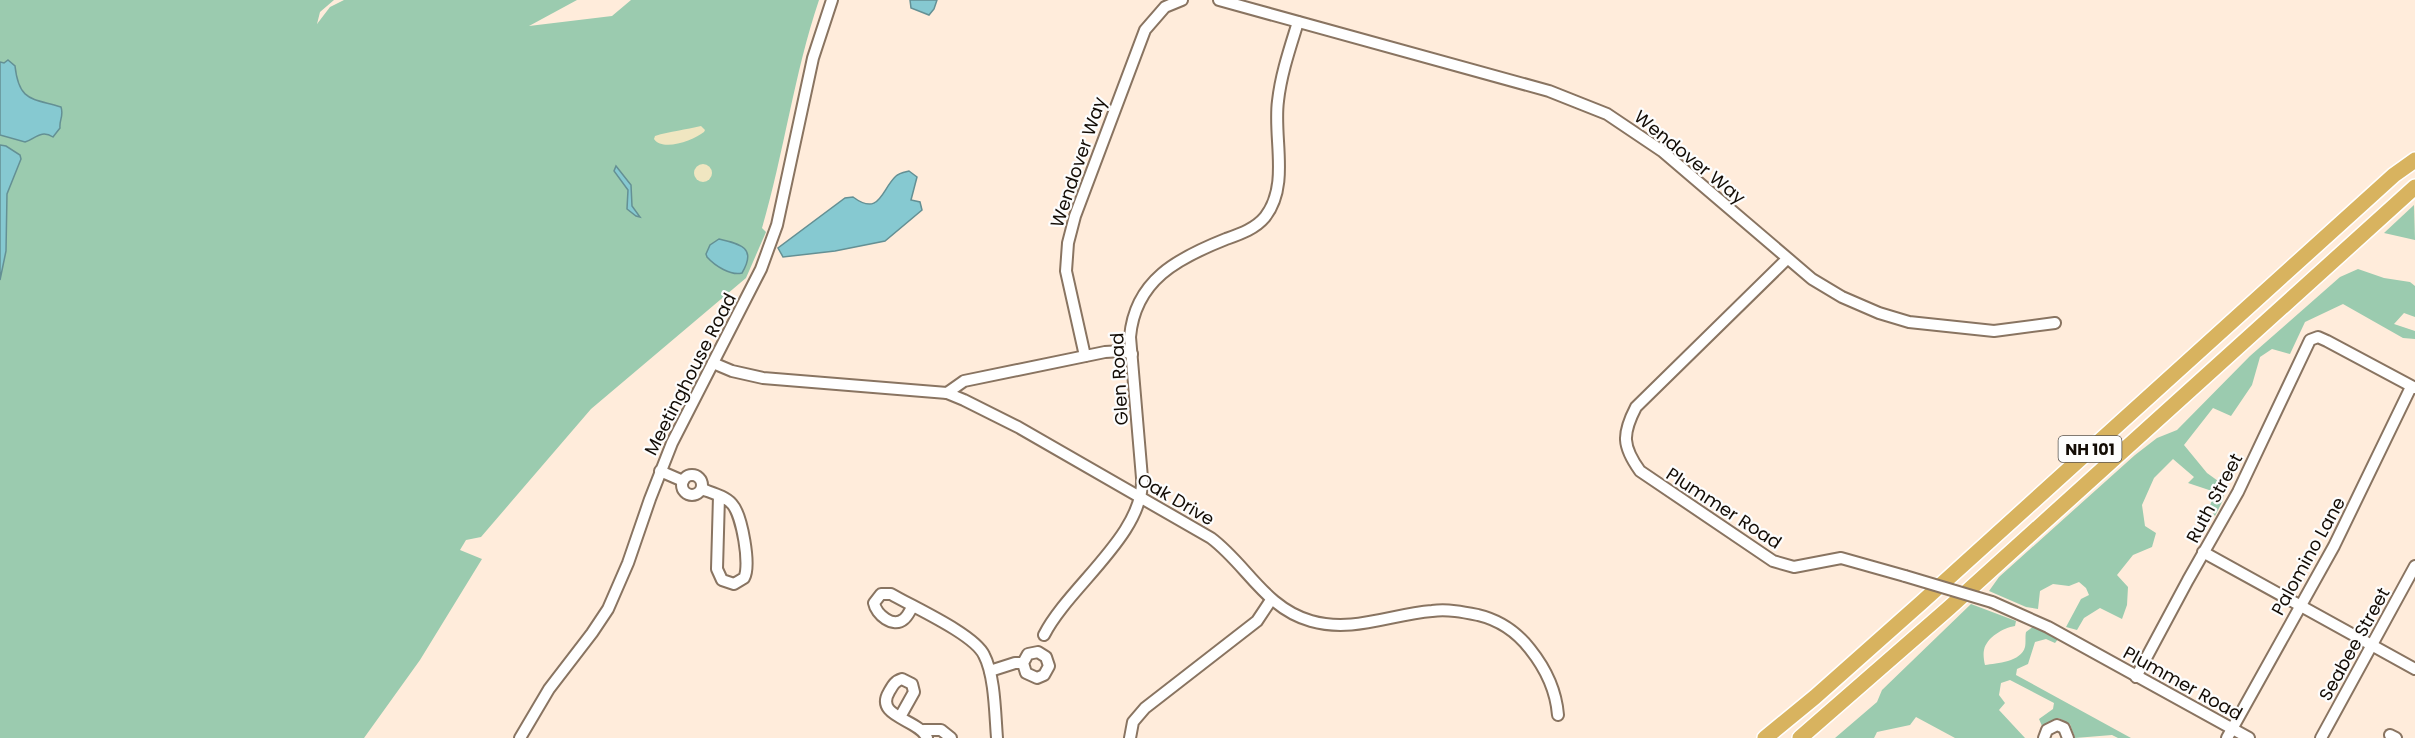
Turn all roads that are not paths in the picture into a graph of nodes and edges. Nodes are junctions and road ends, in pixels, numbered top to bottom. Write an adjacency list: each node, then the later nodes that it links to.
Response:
1 (832, 0): 11 (street, Meetinghouse Road)
2 (1182, 0): 10 (street, Wendover Way)
3 (1219, 0): 4 (street, Wendover Way)
4 (1298, 22): 7 (street, Wendover Way); 9 (street, Glen Road)
5 (2415, 160): 36 (highway, NH 101)
6 (2415, 187): 37 (highway, NH 101)
7 (1787, 259): 8 (street, Wendover Way); 27 (street, Plummer Road, bridge)
8 (2055, 323)
9 (1132, 354): 10 (street); 16 (street, Glen Road)
10 (1085, 356): 13 (street)
11 (713, 363): 13 (street, Oak Drive); 14 (street, Meetinghouse Road)
12 (2413, 387): 17 (street, Ruth Street); 21 (street, Palomino Lane)
13 (947, 393): 16 (street, Oak Drive)
14 (660, 471): 15 (street); 32 (street, Meetinghouse Road)
15 (719, 496): 15 (street)
16 (1141, 498): 19 (street, Oak Drive); 22 (street, Glen Road)
17 (2203, 552): 21 (street); 27 (street, Ruth Street)
18 (2415, 566): 23 (street, Seabee Street)
19 (1271, 600): 28 (street, Oak Drive); 35 (street)
20 (913, 606): 26 (street)
21 (2300, 606): 23 (street); 31 (street, Palomino Lane)
22 (1044, 635)
23 (2372, 646): 25 (street); 41 (street, Seabee Street)
24 (1023, 663): 26 (street)
25 (2415, 669)
26 (990, 671): 34 (street)
27 (2136, 677): 31 (street, Plummer Road)
28 (1558, 715)
29 (900, 717): 30 (street)
30 (925, 734): 33 (street)
31 (2230, 734): 40 (street, Plummer Road)
32 (520, 738)
33 (951, 738)
34 (997, 738)
35 (1130, 738)
36 (1765, 738)
37 (1800, 738)
38 (2044, 738): 39 (street)
39 (2068, 738)
40 (2249, 738)
41 (2321, 738)

